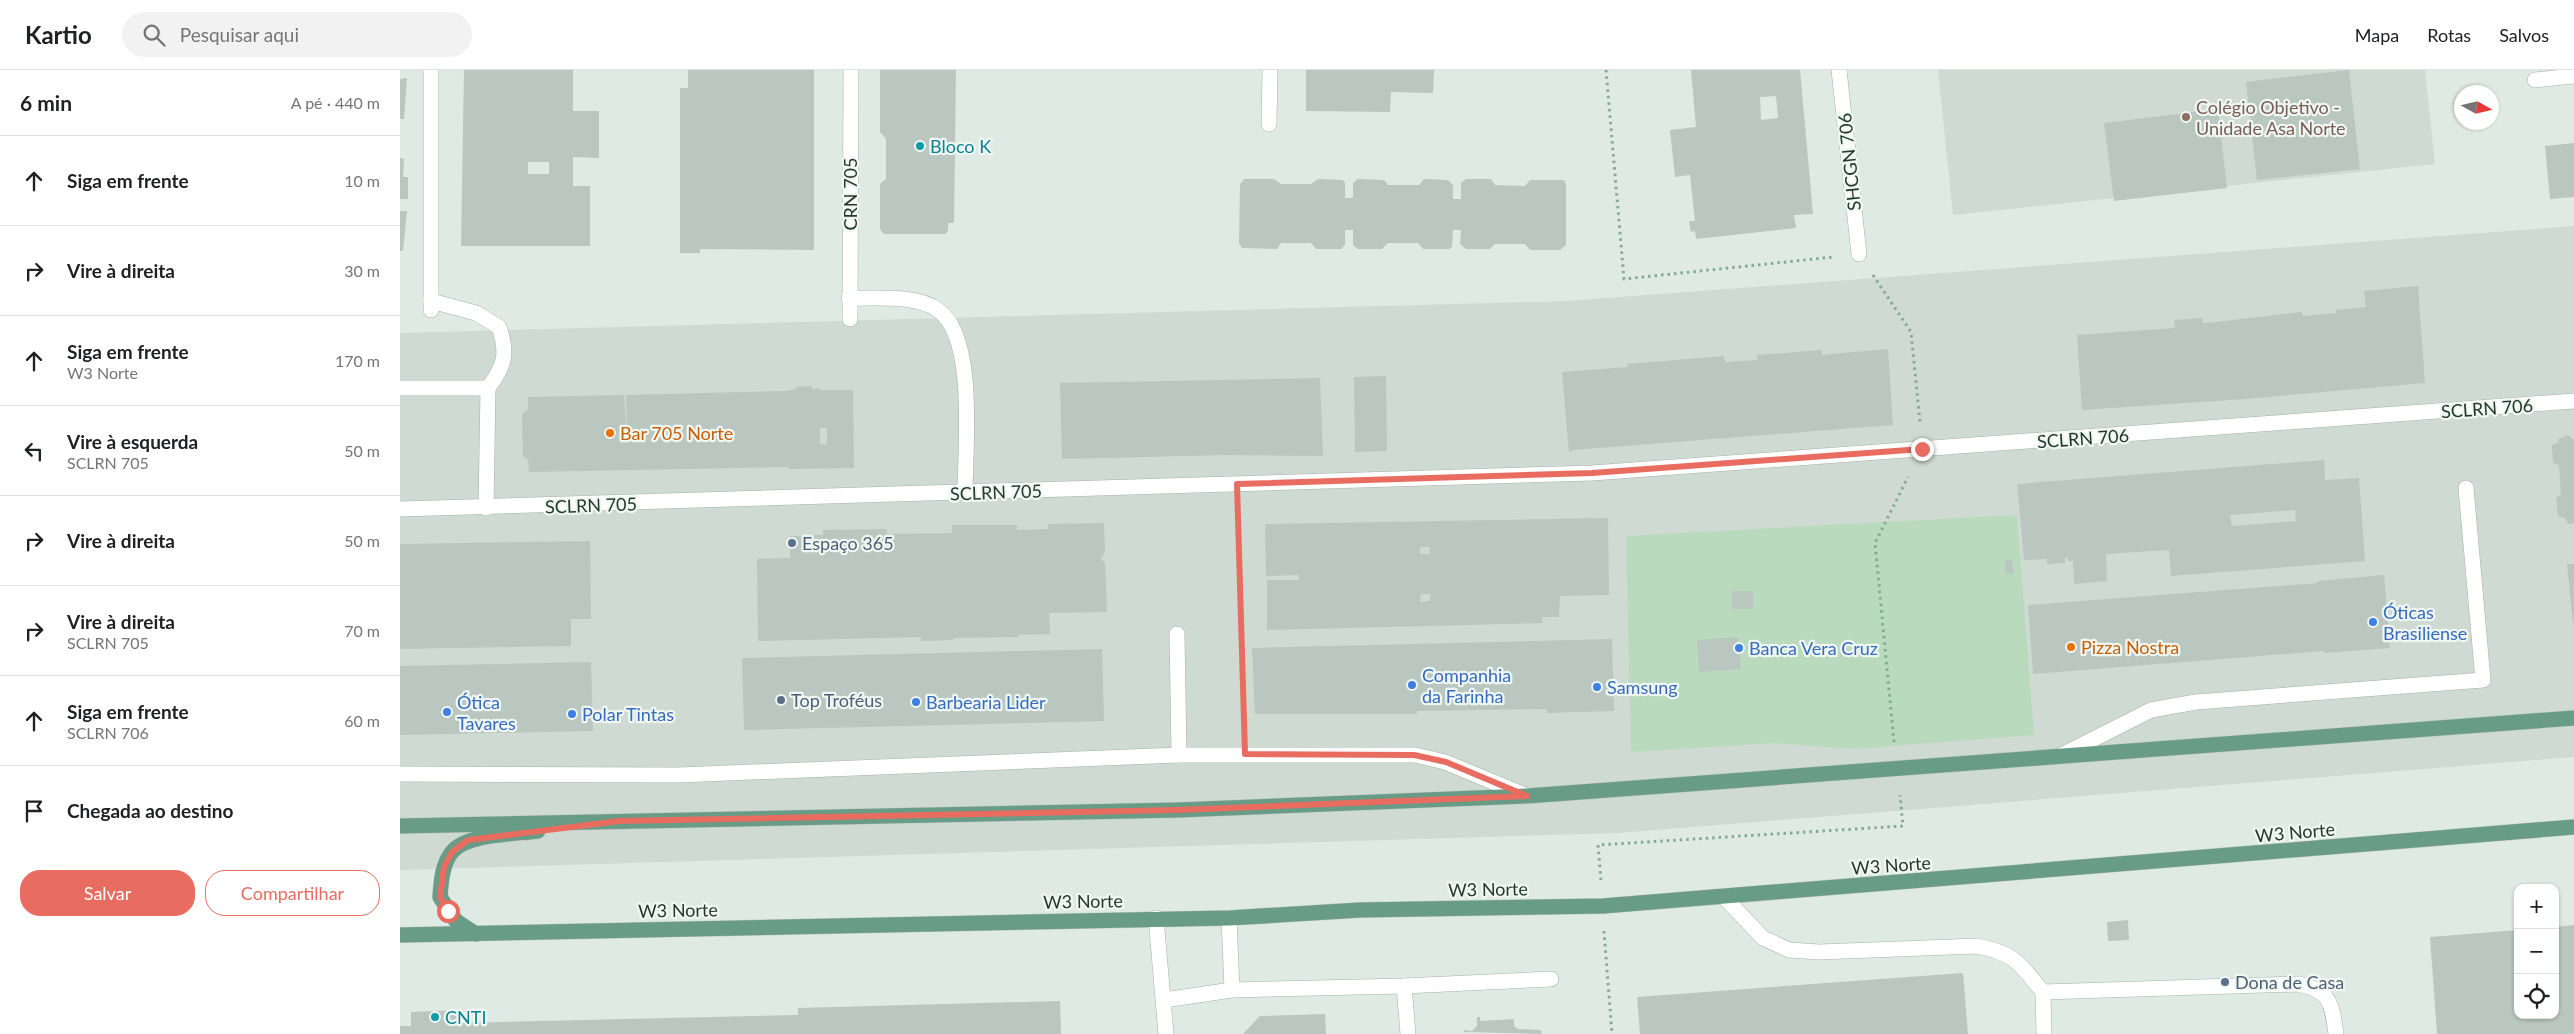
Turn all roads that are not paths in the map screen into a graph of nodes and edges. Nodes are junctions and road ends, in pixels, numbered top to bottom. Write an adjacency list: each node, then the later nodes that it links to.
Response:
1 (431, 70): 12 (street)
2 (851, 70): 9 (street, CRN 705)
3 (1270, 70): 7 (street)
4 (1839, 70): 8 (street, SHCGN 706)
5 (2574, 76): 6 (street)
6 (2535, 80)
7 (1269, 124)
8 (1859, 254)
9 (849, 298): 10 (street, CRN 705); 16 (street)
10 (850, 319)
11 (400, 388): 12 (street)
12 (488, 388): 17 (street)
13 (2574, 401): 14 (street, SCLRN 706)
14 (1592, 473): 16 (street, SCLRN 705)
15 (2466, 488): 22 (street)
16 (965, 493): 17 (street, SCLRN 705)
17 (486, 508): 18 (street, SCLRN 705)
18 (400, 509)
19 (1177, 634): 21 (street)
20 (2574, 718): 22 (main road)
21 (1179, 755): 23 (street); 24 (street)
22 (2060, 756): 24 (main road)
23 (400, 774)
24 (1527, 796): 26 (main road)
25 (2574, 818): 29 (main road)
26 (619, 821): 27 (main road); 33 (main road)
27 (400, 826)
28 (2574, 827): 29 (main road, W3 Norte)
29 (2519, 831): 30 (main road, W3 Norte)
30 (1724, 897): 32 (main road, W3 Norte); 38 (street)
31 (1156, 918): 32 (main road, W3 Norte); 33 (main road, W3 Norte); 39 (street)
32 (1229, 918): 37 (street)
33 (476, 934): 34 (main road, W3 Norte)
34 (400, 935)
35 (1551, 979): 36 (street)
36 (1404, 986): 37 (street); 41 (street)
37 (1232, 990): 39 (street)
38 (2043, 992): 42 (street); 43 (street)
39 (1164, 1000): 40 (street)
40 (1166, 1034)
41 (1408, 1034)
42 (2044, 1034)
43 (2336, 1034)

